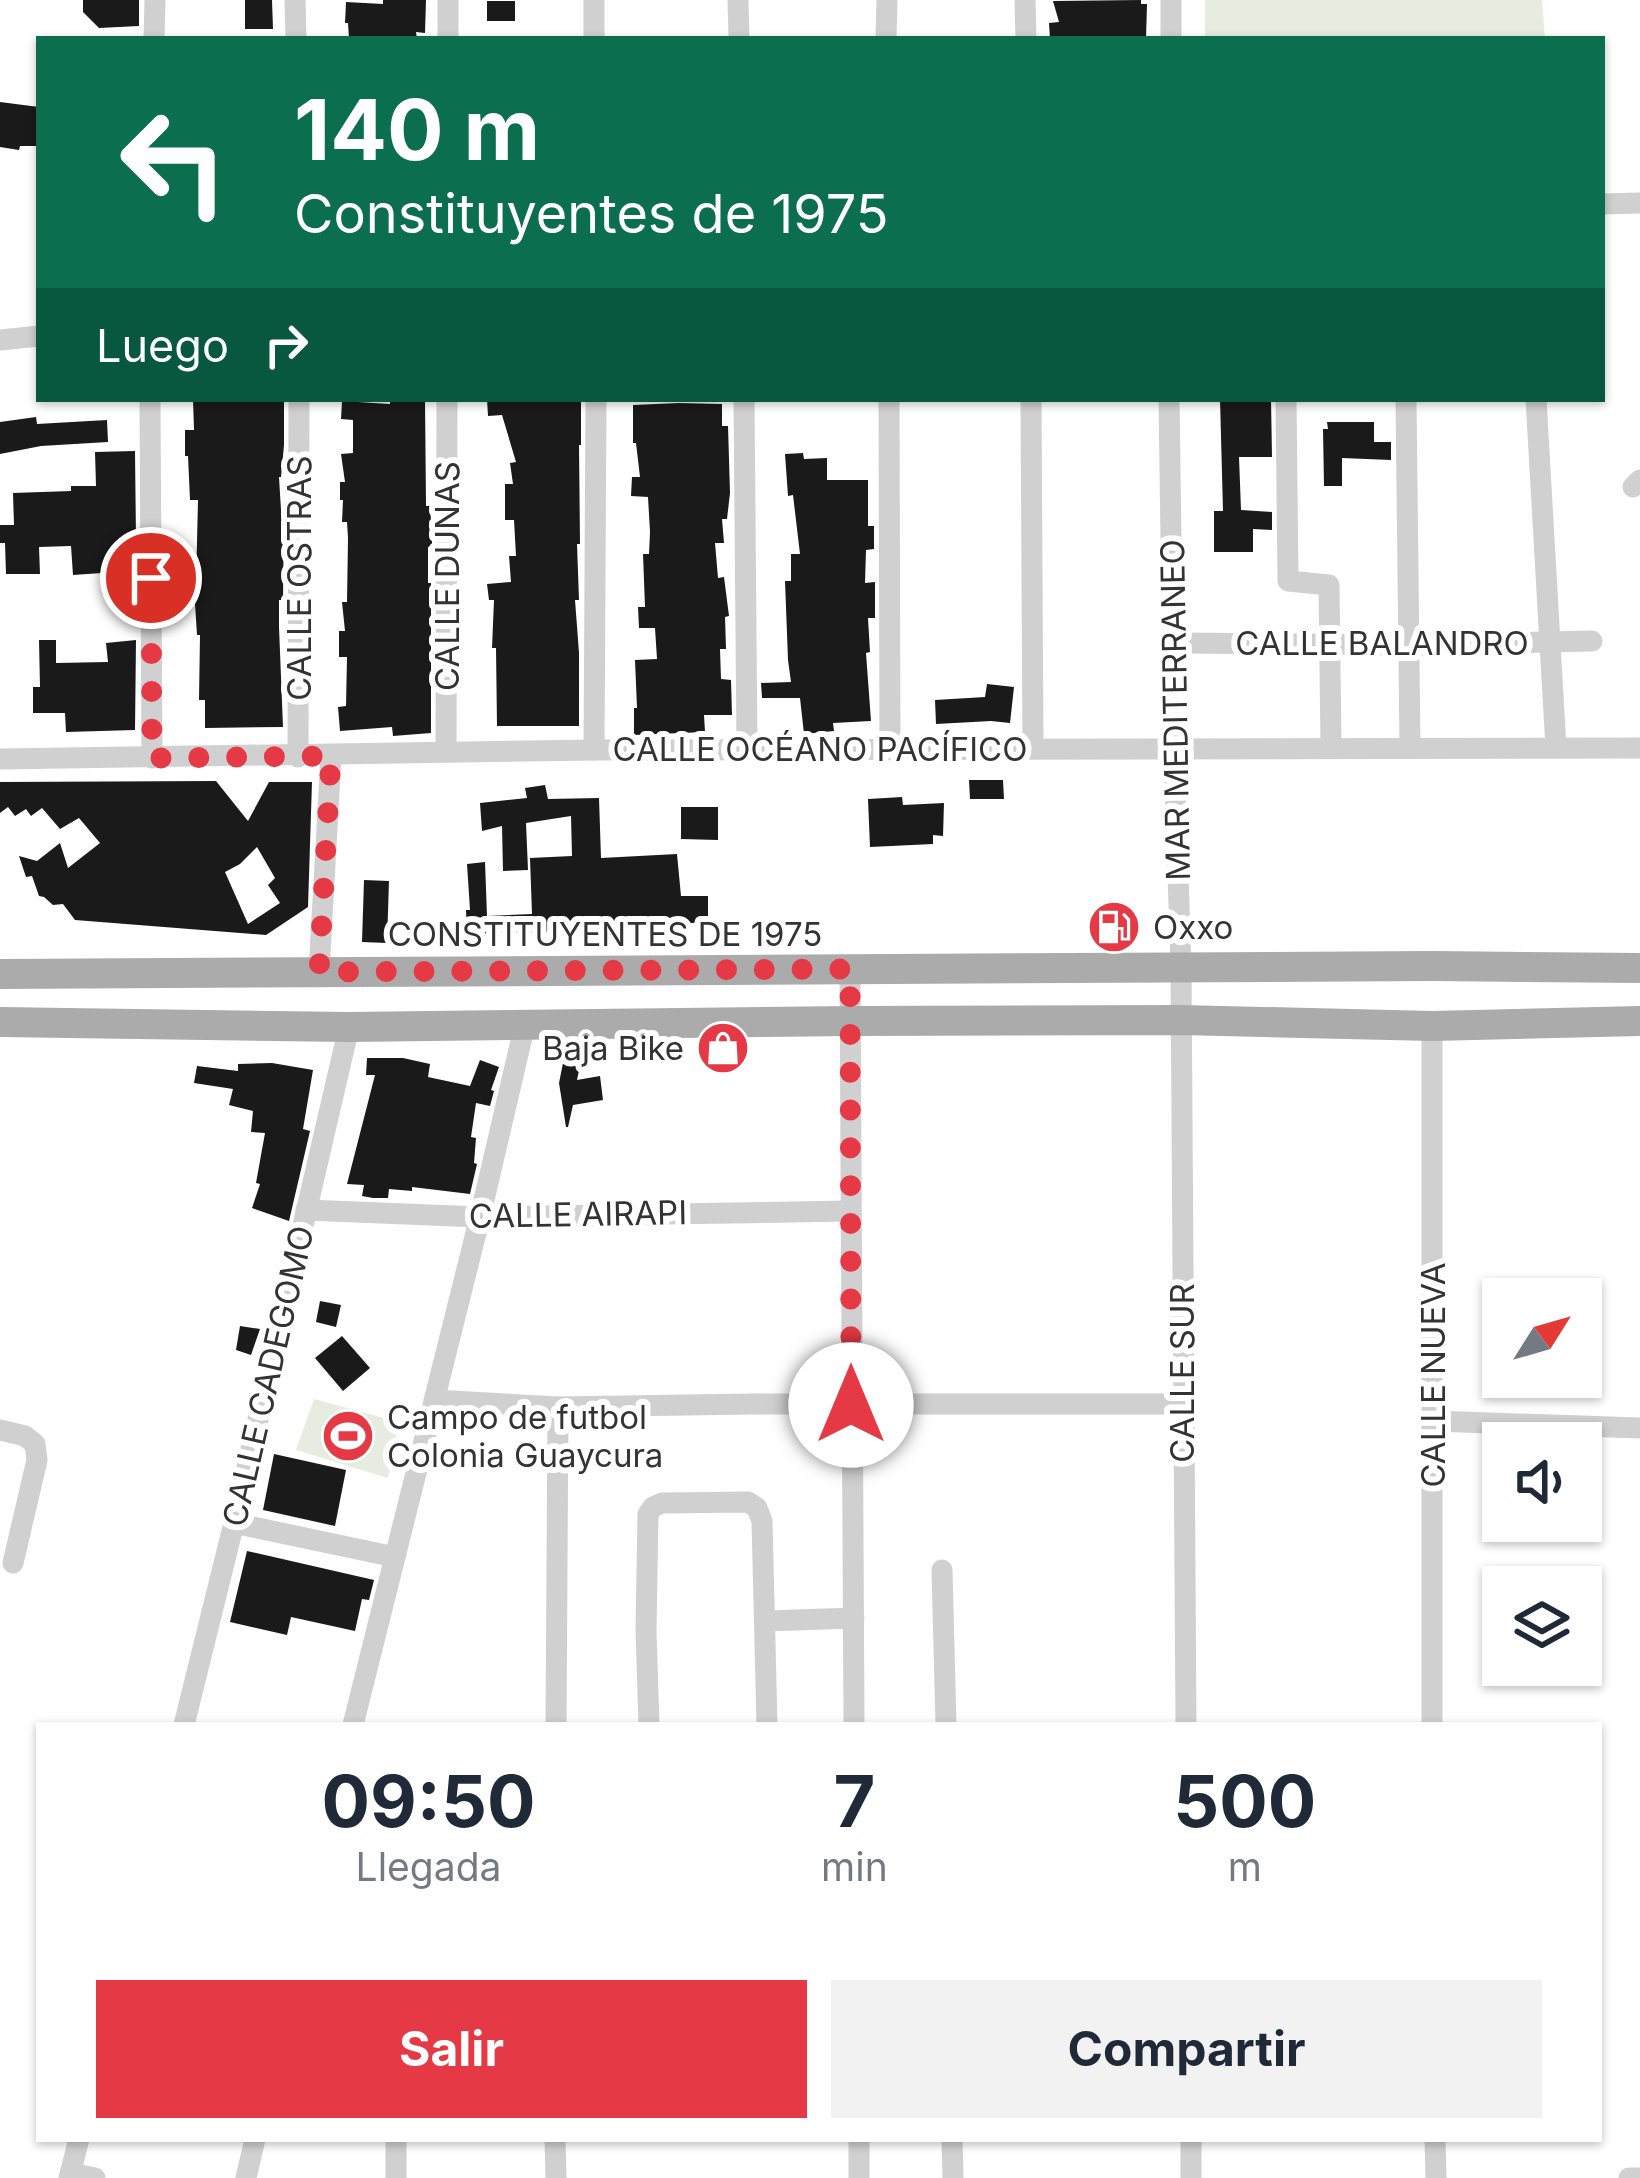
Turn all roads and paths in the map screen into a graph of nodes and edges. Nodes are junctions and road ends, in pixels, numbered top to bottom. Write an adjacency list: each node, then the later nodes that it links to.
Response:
1 (154, 0): 9 (street)
2 (295, 0): 10 (street)
3 (448, 0): 11 (street)
4 (594, 0): 12 (street)
5 (738, 0): 13 (street)
6 (886, 0): 14 (street)
7 (1025, 0): 15 (street)
8 (1171, 0): 16 (street)
9 (154, 36)
10 (296, 36)
11 (448, 36)
12 (594, 36)
13 (739, 36)
14 (886, 36)
15 (1026, 36)
16 (1171, 36)
17 (1640, 203): 18 (street)
18 (1605, 204)
19 (36, 336): 20 (street)
20 (0, 340)
21 (150, 402): 49 (street)
22 (299, 402): 48 (street, CALLE OSTRAS)
23 (447, 402): 46 (street, CALLE DUNAS)
24 (596, 402): 45 (street)
25 (744, 402): 42 (street)
26 (889, 402): 43 (street)
27 (1031, 402): 37 (street)
28 (1169, 402): 33 (street, MAR MEDITERRANEO)
29 (1286, 402): 35 (street)
30 (1406, 402): 36 (street)
31 (1536, 402): 34 (street)
32 (1592, 641): 34 (street, CALLE BALANDRO)
33 (1173, 643): 35 (street, CALLE BALANDRO); 44 (street, MAR MEDITERRANEO)
34 (1552, 643): 36 (street, CALLE BALANDRO); 40 (street)
35 (1329, 645): 36 (street, CALLE BALANDRO); 38 (street)
36 (1409, 646): 39 (street)
37 (1033, 748): 43 (street, CALLE OCÉANO PACÍFICO); 44 (street, CALLE OCÉANO PACÍFICO)
38 (1331, 748): 39 (street, CALLE OCÉANO PACÍFICO); 44 (street, CALLE OCÉANO PACÍFICO)
39 (1410, 748): 40 (street, CALLE OCÉANO PACÍFICO)
40 (1556, 748): 41 (street, CALLE OCÉANO PACÍFICO)
41 (1640, 748)
42 (747, 750): 43 (street, CALLE OCÉANO PACÍFICO); 45 (street, CALLE OCÉANO PACÍFICO)
43 (890, 750)
44 (1174, 750): 51 (street, MAR MEDITERRANEO)
45 (594, 751): 46 (street, CALLE OCÉANO PACÍFICO)
46 (446, 752): 47 (street, CALLE OCÉANO PACÍFICO)
47 (331, 756): 48 (street, CALLE OCÉANO PACÍFICO); 54 (street)
48 (298, 757): 49 (street, CALLE OCÉANO PACÍFICO)
49 (152, 758): 50 (street, CALLE OCÉANO PACÍFICO)
50 (0, 759)
51 (1181, 968): 52 (main road, CONSTITUYENTES DE 1975); 53 (main road, CONSTITUYENTES DE 1975); 57 (street, MAR MEDITERRANEO)
52 (1640, 968)
53 (850, 969): 54 (main road, CONSTITUYENTES DE 1975); 56 (street, CONSTITUYENTES DE 1975)
54 (319, 972): 55 (main road, CONSTITUYENTES DE 1975)
55 (0, 974)
56 (850, 1021): 57 (main road); 60 (main road); 64 (street, CONSTITUYENTES DE 1975)
57 (1181, 1021): 61 (main road); 67 (street, CALLE SUR)
58 (1640, 1021): 61 (main road)
59 (0, 1022): 62 (main road)
60 (525, 1024): 62 (main road); 65 (street)
61 (1432, 1026): 70 (street, CALLE NUEVA)
62 (349, 1027): 63 (street, CALLE CADEGOMO)
63 (306, 1210): 65 (street, CALLE AIRAPI); 73 (street, CALLE CADEGOMO)
64 (850, 1210): 65 (street, CALLE AIRAPI); 68 (street, CONSTITUYENTES DE 1975)
65 (480, 1216): 66 (street)
66 (434, 1400): 69 (street); 74 (street)
67 (1182, 1404): 68 (street); 86 (street, CALLE SUR)
68 (851, 1405): 69 (street); 77 (street, CONSTITUYENTES DE 1975)
69 (558, 1408): 81 (street)
70 (1433, 1421): 71 (street); 87 (street, CALLE NUEVA)
71 (1640, 1428)
72 (0, 1430): 75 (street)
73 (234, 1522): 74 (street); 79 (street, CALLE CADEGOMO)
74 (395, 1557): 80 (street)
75 (13, 1563)
76 (943, 1570): 85 (street)
77 (854, 1618): 78 (street); 84 (street, CONSTITUYENTES DE 1975)
78 (766, 1621): 82 (street); 83 (street)
79 (185, 1722)
80 (354, 1722)
81 (556, 1722)
82 (649, 1722)
83 (767, 1722)
84 (854, 1722)
85 (946, 1722)
86 (1186, 1722)
87 (1432, 1722)
88 (78, 2142): 96 (street)
89 (254, 2142): 98 (street)
90 (396, 2142): 99 (street)
91 (555, 2142): 100 (street)
92 (859, 2142): 101 (street)
93 (952, 2142): 102 (street)
94 (1191, 2142): 103 (street)
95 (1435, 2142): 104 (street)
96 (70, 2175): 97 (street)
97 (94, 2178)
98 (246, 2178)
99 (396, 2178)
100 (556, 2178)
101 (859, 2178)
102 (953, 2178)
103 (1191, 2178)
104 (1436, 2178)
105 (1629, 2178): 106 (street)
106 (1640, 2178)

